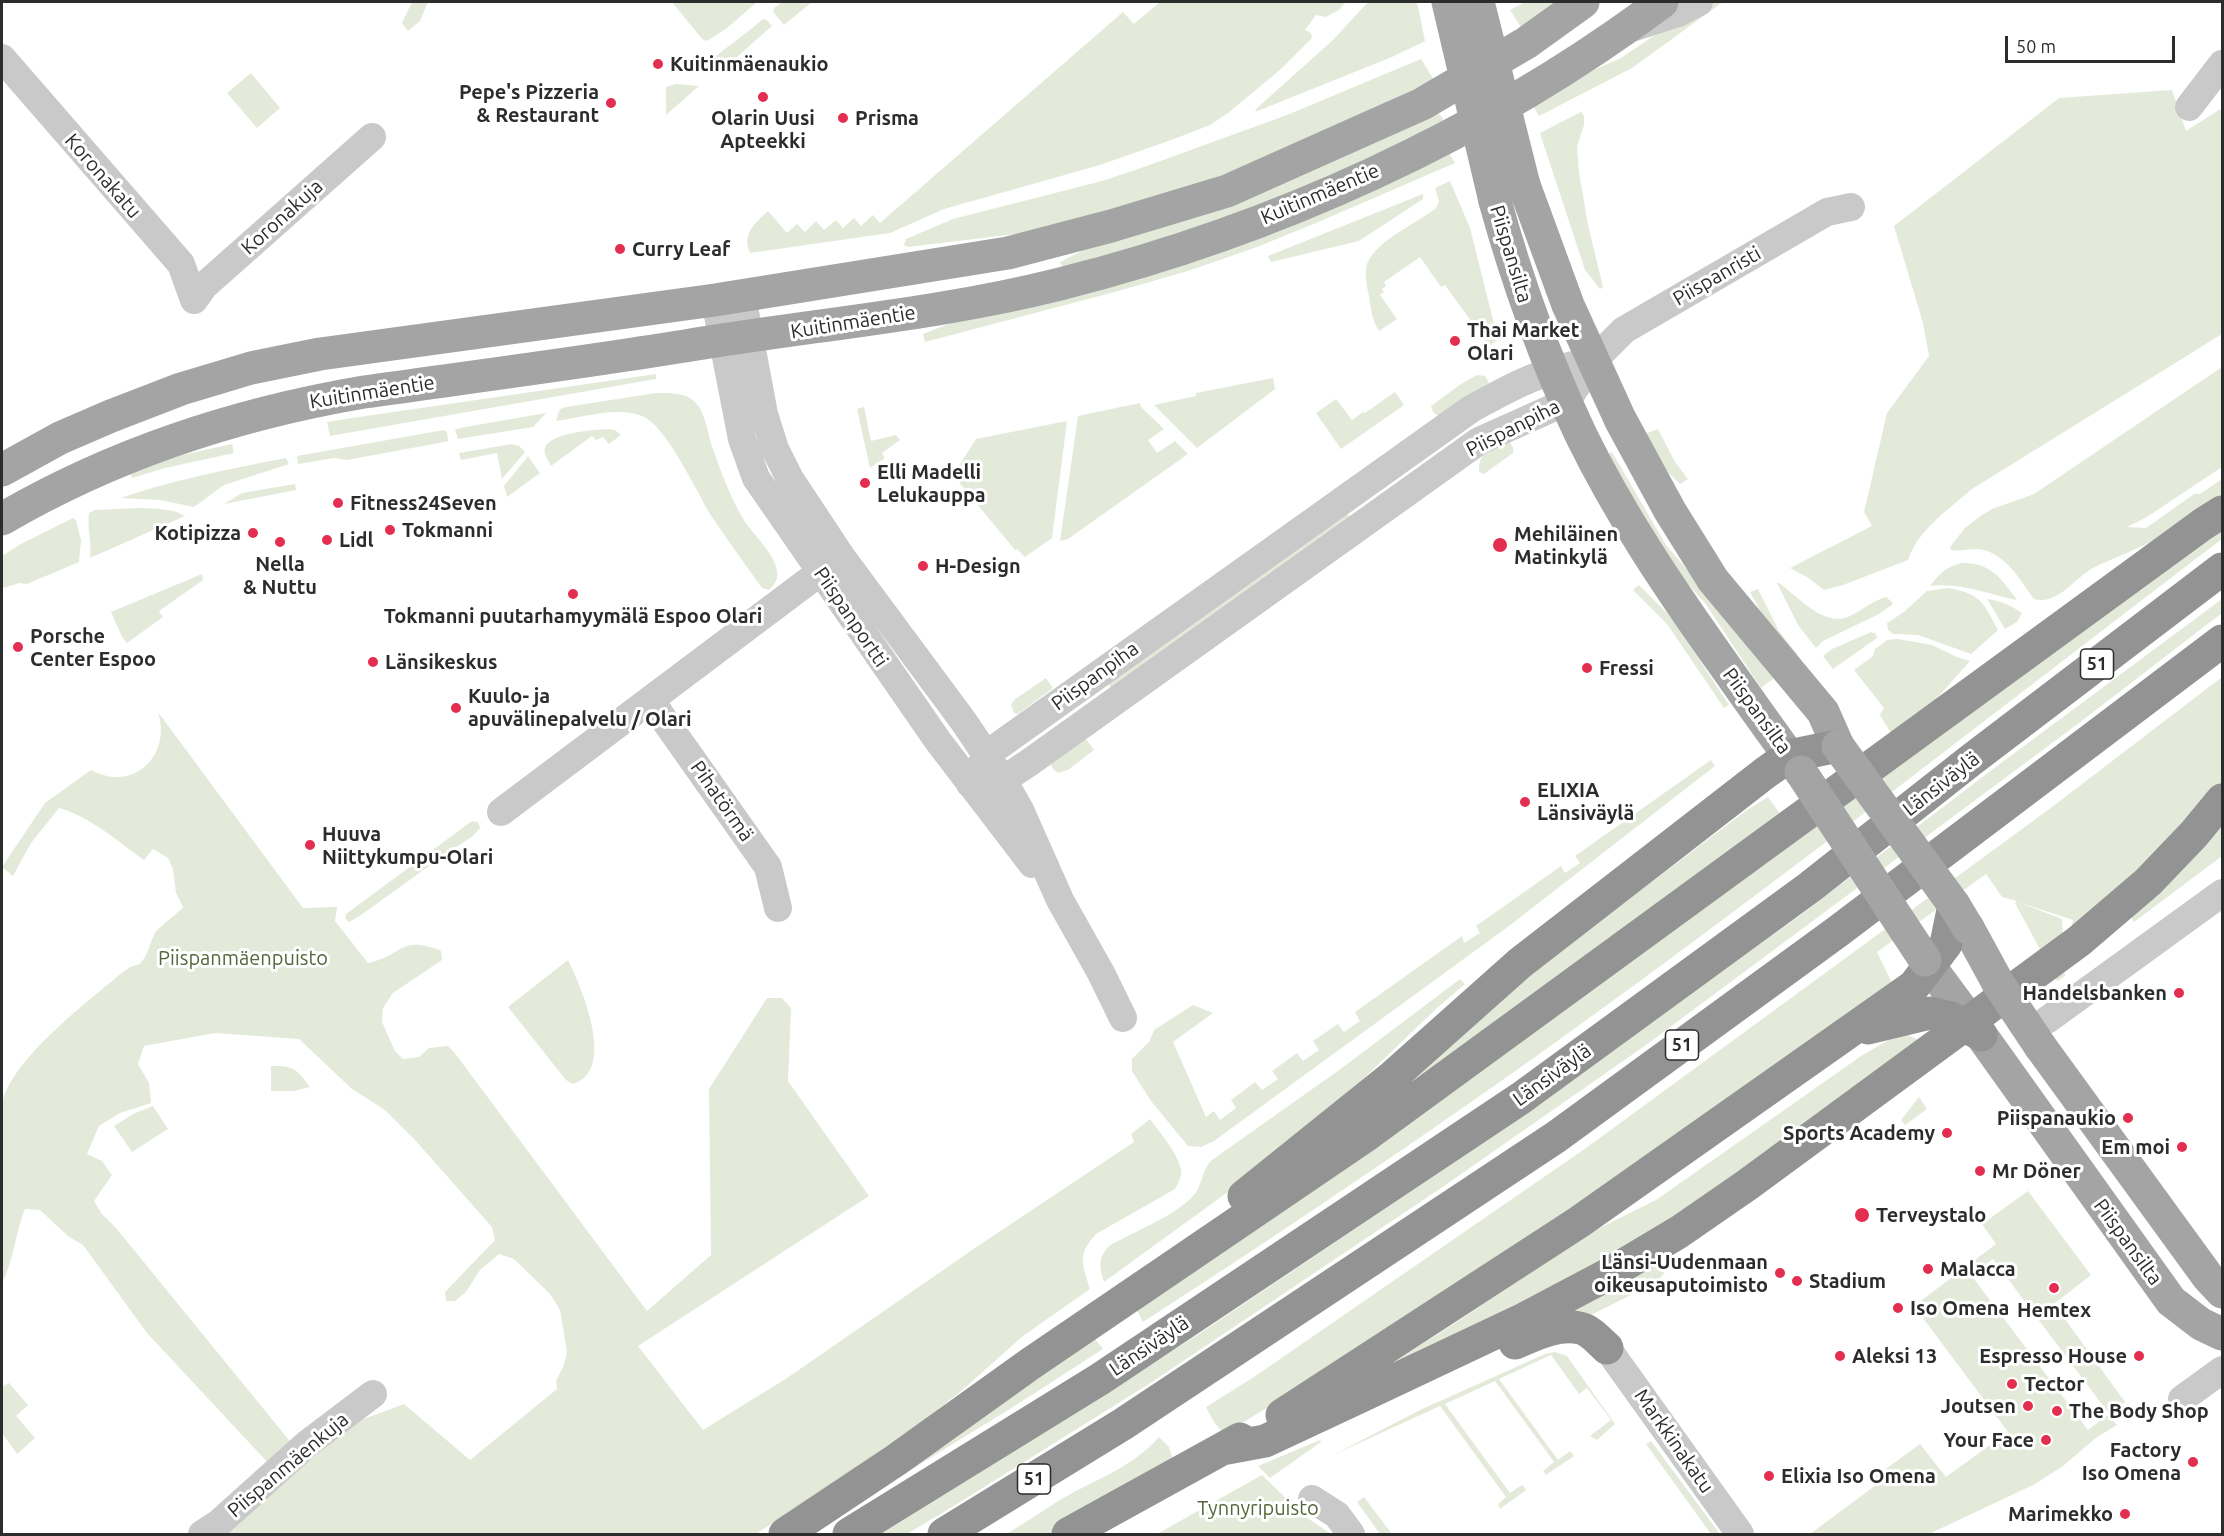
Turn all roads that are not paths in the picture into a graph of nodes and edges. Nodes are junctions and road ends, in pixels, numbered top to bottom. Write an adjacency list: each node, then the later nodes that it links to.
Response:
1 (1448, 2): 16 (main road, Piispansilta, bridge)
2 (1478, 2): 15 (main road, Piispansilta, bridge)
3 (1583, 2): 12 (main road, Kuitinmäentie)
4 (1662, 2): 6 (main road, Kuitinmäentie)
5 (1699, 2): 6 (street)
6 (1622, 32): 14 (main road, Kuitinmäentie)
7 (2, 58): 13 (street, Koronakatu)
8 (2223, 64): 9 (street)
9 (2189, 107)
10 (372, 137): 13 (street, Koronakuja)
11 (1851, 207): 15 (street, Piispanristi)
12 (728, 298): 14 (street, Piispanportti); 18 (main road, Kuitinmäentie)
13 (194, 300)
14 (737, 339): 20 (main road, Kuitinmäentie); 21 (street, Piispanportti)
15 (1593, 361): 16 (street, Piispanpiha); 17 (street, Piispanpiha); 25 (main road, Piispansilta)
16 (1552, 370): 17 (main road, Piispansilta); 26 (street, Piispanpiha)
17 (1566, 402): 27 (main road, Piispansilta); 28 (street, Piispanpiha)
18 (2, 470)
19 (2223, 512): 40 (highway)
20 (2, 519)
21 (831, 564): 24 (street); 26 (street, Piispanportti); 29 (street, Piispanportti)
22 (2223, 568): 52 (highway, Länsiväylä / 51)
23 (2223, 641): 53 (highway, 51)
24 (651, 700): 31 (street); 34 (street, Pihatörmä)
25 (1838, 746): 27 (highway); 35 (main road, Piispansilta, bridge)
26 (987, 754): 28 (street, Piispanportti); 29 (street, Piispanpiha)
27 (1795, 764): 35 (main road, Piispansilta, bridge); 40 (highway)
28 (1003, 780): 29 (street, Piispanpiha); 33 (street, Piispanportti)
29 (970, 784): 33 (street, Piispanportti)
30 (2223, 800): 46 (highway)
31 (501, 812)
32 (2223, 893): 39 (street)
33 (1060, 900): 36 (street, Piispanportti)
34 (778, 908)
35 (1944, 941): 37 (main road, Piispansilta); 38 (highway); 39 (main road, Piispansilta, bridge)
36 (1123, 1018)
37 (1964, 1021): 38 (highway); 42 (main road, Piispansilta)
38 (1849, 1032): 48 (highway)
39 (2044, 1033): 41 (main road, Piispansilta)
40 (1148, 1284): 51 (highway)
41 (2223, 1292)
42 (2223, 1334)
43 (1607, 1348): 46 (highway); 56 (street, Markkinakatu)
44 (2223, 1370): 47 (street)
45 (373, 1394): 50 (street, Piispanmäenkuja)
46 (1358, 1398): 48 (highway)
47 (2182, 1400)
48 (1222, 1449): 54 (highway)
49 (1312, 1499): 55 (street)
50 (201, 1534)
51 (785, 1534)
52 (849, 1534)
53 (944, 1534)
54 (1068, 1534)
55 (1351, 1534)
56 (1740, 1534)

